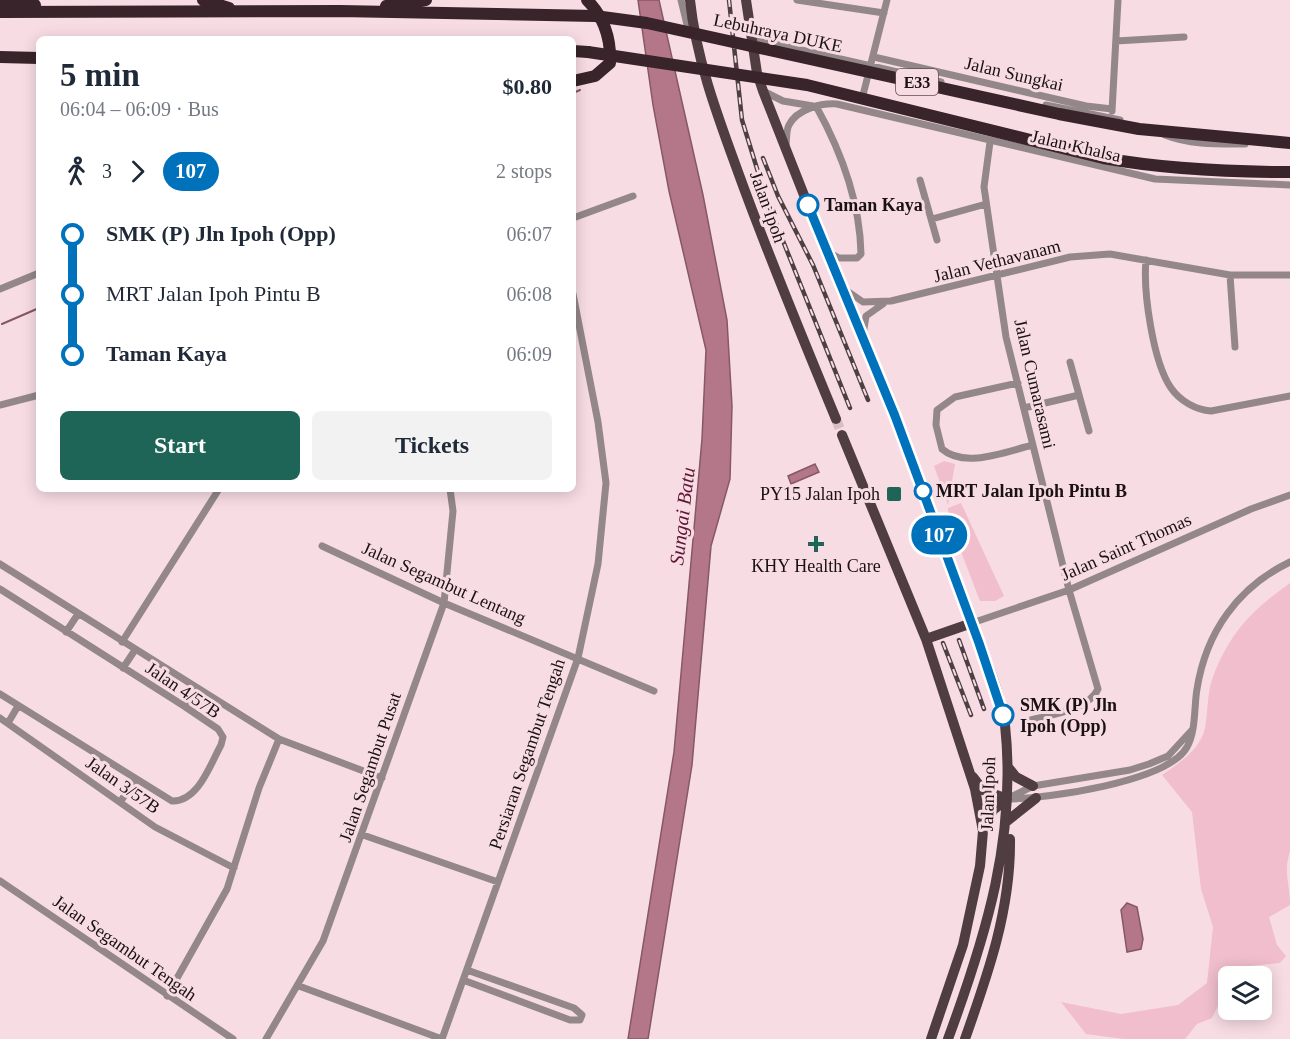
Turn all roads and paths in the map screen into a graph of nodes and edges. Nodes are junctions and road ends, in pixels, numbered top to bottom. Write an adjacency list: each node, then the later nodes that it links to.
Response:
1 (203, 0): 14 (highway)
2 (426, 0): 11 (highway)
3 (681, 0): 24 (street)
4 (690, 0): 24 (main road, Jalan Ipoh)
5 (746, 0): 16 (main road, Jalan Ipoh)
6 (797, 0): 15 (street)
7 (887, 0): 15 (street)
8 (1118, 0): 18 (street)
9 (591, 1): 23 (highway)
10 (0, 2): 13 (highway)
11 (340, 11): 14 (highway, Lebuhraya DUKE / E33); 31 (highway, Lebuhraya DUKE / E33, bridge)
12 (0, 12): 13 (highway, Lebuhraya DUKE / E33)
13 (119, 12): 14 (highway, Lebuhraya DUKE / E33)
14 (251, 12)
15 (884, 13): 22 (street)
16 (750, 30): 22 (street); 25 (main road, Jalan Ipoh)
17 (1184, 37): 18 (street)
18 (1116, 41): 28 (street)
19 (576, 51): 33 (highway, E33, bridge)
20 (0, 57): 21 (highway)
21 (36, 58)
22 (873, 61): 27 (street); 28 (street, Jalan Sungkai); 29 (street)
23 (576, 80)
24 (708, 83): 62 (main road, Jalan Ipoh)
25 (764, 91): 26 (street, Jalan Khalsa); 32 (main road, Jalan Ipoh)
26 (816, 106): 27 (street, Jalan Khalsa); 32 (street); 41 (street)
27 (859, 108): 30 (street, Jalan Khalsa)
28 (1112, 109): 29 (street)
29 (1112, 118): 31 (street)
30 (990, 142): 35 (street, Jalan Khalsa); 37 (street, Jalan Cumarasami)
31 (1290, 143)
32 (785, 148): 41 (main road, Jalan Ipoh)
33 (1290, 172)
34 (920, 180): 39 (street)
35 (1290, 185)
36 (633, 196): 38 (street)
37 (986, 204): 39 (street); 46 (street, Jalan Cumarasami)
38 (576, 217)
39 (932, 219): 40 (street)
40 (938, 240)
41 (826, 251): 47 (main road, Jalan Ipoh)
42 (1146, 260): 44 (street, Jalan Vethavanam); 46 (street, Jalan Vethavanam); 57 (street)
43 (36, 274): 48 (street)
44 (1230, 274): 45 (street, Jalan Vethavanam); 52 (street)
45 (1290, 275)
46 (999, 276): 49 (street, Jalan Vethavanam); 54 (street, Jalan Cumarasami)
47 (840, 284): 49 (street); 51 (main road, Jalan Ipoh)
48 (0, 289)
49 (891, 301): 51 (street)
50 (576, 309): 81 (street, Persiaran Segambut Tengah)
51 (863, 338): 58 (main road, Jalan Ipoh)
52 (1235, 347)
53 (1070, 362): 55 (street)
54 (1018, 383): 60 (street, Jalan Cumarasami); 65 (street)
55 (1079, 395): 60 (street); 63 (street)
56 (36, 396): 59 (street)
57 (1290, 396)
58 (889, 400)
59 (0, 405)
60 (1024, 408): 65 (street, Jalan Cumarasami)
61 (895, 416): 76 (main road, Jalan Ipoh)
62 (836, 419)
63 (1089, 431)
64 (842, 435): 78 (main road, Jalan Ipoh)
65 (1033, 445): 73 (street, Jalan Cumarasami)
66 (217, 492): 79 (street)
67 (450, 492): 74 (street, Jalan Segambut Pusat)
68 (1290, 495): 73 (street, Jalan Saint Thomas)
69 (322, 546): 74 (street, Jalan Segambut Lentang)
70 (1290, 562): 91 (street)
71 (0, 564): 75 (street)
72 (0, 589): 77 (street, Jalan 4/57B)
73 (1069, 590): 76 (street, Jalan Saint Thomas); 89 (street, Jalan Cumarasami)
74 (444, 603): 81 (street, Jalan Segambut Lentang); 95 (street, Jalan Segambut Pusat)
75 (78, 614): 77 (street); 79 (street)
76 (972, 623): 78 (main road); 93 (main road, Jalan Ipoh)
77 (66, 633): 82 (street, Jalan 4/57B)
78 (926, 639): 94 (main road, Jalan Ipoh)
79 (122, 642): 80 (street)
80 (135, 650): 82 (street); 83 (street)
81 (578, 657): 84 (street, Jalan Segambut Lentang); 106 (street, Persiaran Segambut Tengah)
82 (123, 668): 87 (street, Jalan 4/57B)
83 (195, 688): 87 (street); 92 (street)
84 (654, 691)
85 (0, 694): 86 (street, Jalan 4/57B)
86 (18, 706): 90 (street); 96 (street, Jalan 4/57B)
87 (184, 706): 96 (street, Jalan 4/57B)
88 (0, 718): 90 (street, Jalan 3/57B)
89 (1027, 721)
90 (8, 723): 100 (street, Jalan 3/57B)
91 (1192, 730): 97 (street); 98 (street)
92 (279, 739): 95 (street); 104 (street)
93 (1008, 766): 97 (main road); 99 (main road, Jalan Ipoh)
94 (967, 770): 99 (main road); 102 (main road, Jalan Ipoh)
95 (382, 778): 103 (street, Jalan Segambut Pusat)
96 (135, 779): 100 (street)
97 (1033, 786): 99 (street)
98 (1036, 798): 99 (street); 101 (main road)
99 (1007, 799): 101 (main road, Jalan Ipoh); 102 (main road)
100 (121, 801): 104 (street, Jalan 3/57B)
101 (1007, 821): 115 (main road, Jalan Ipoh); 116 (main road)
102 (983, 831): 114 (main road, Jalan Ipoh)
103 (363, 835): 106 (street); 109 (street, Jalan Segambut Pusat)
104 (234, 868): 110 (street)
105 (0, 882): 110 (street, Jalan Segambut Tengah)
106 (498, 882): 107 (street, Persiaran Segambut Tengah)
107 (467, 970): 108 (street, Persiaran Segambut Tengah); 108 (street)
108 (463, 980): 113 (street, Persiaran Segambut Tengah)
109 (299, 986): 112 (street, Jalan Segambut Pusat); 113 (street)
110 (167, 996): 111 (street, Jalan Segambut Tengah)
111 (233, 1039)
112 (266, 1039)
113 (442, 1039)
114 (931, 1039)
115 (948, 1039)
116 (965, 1039)

